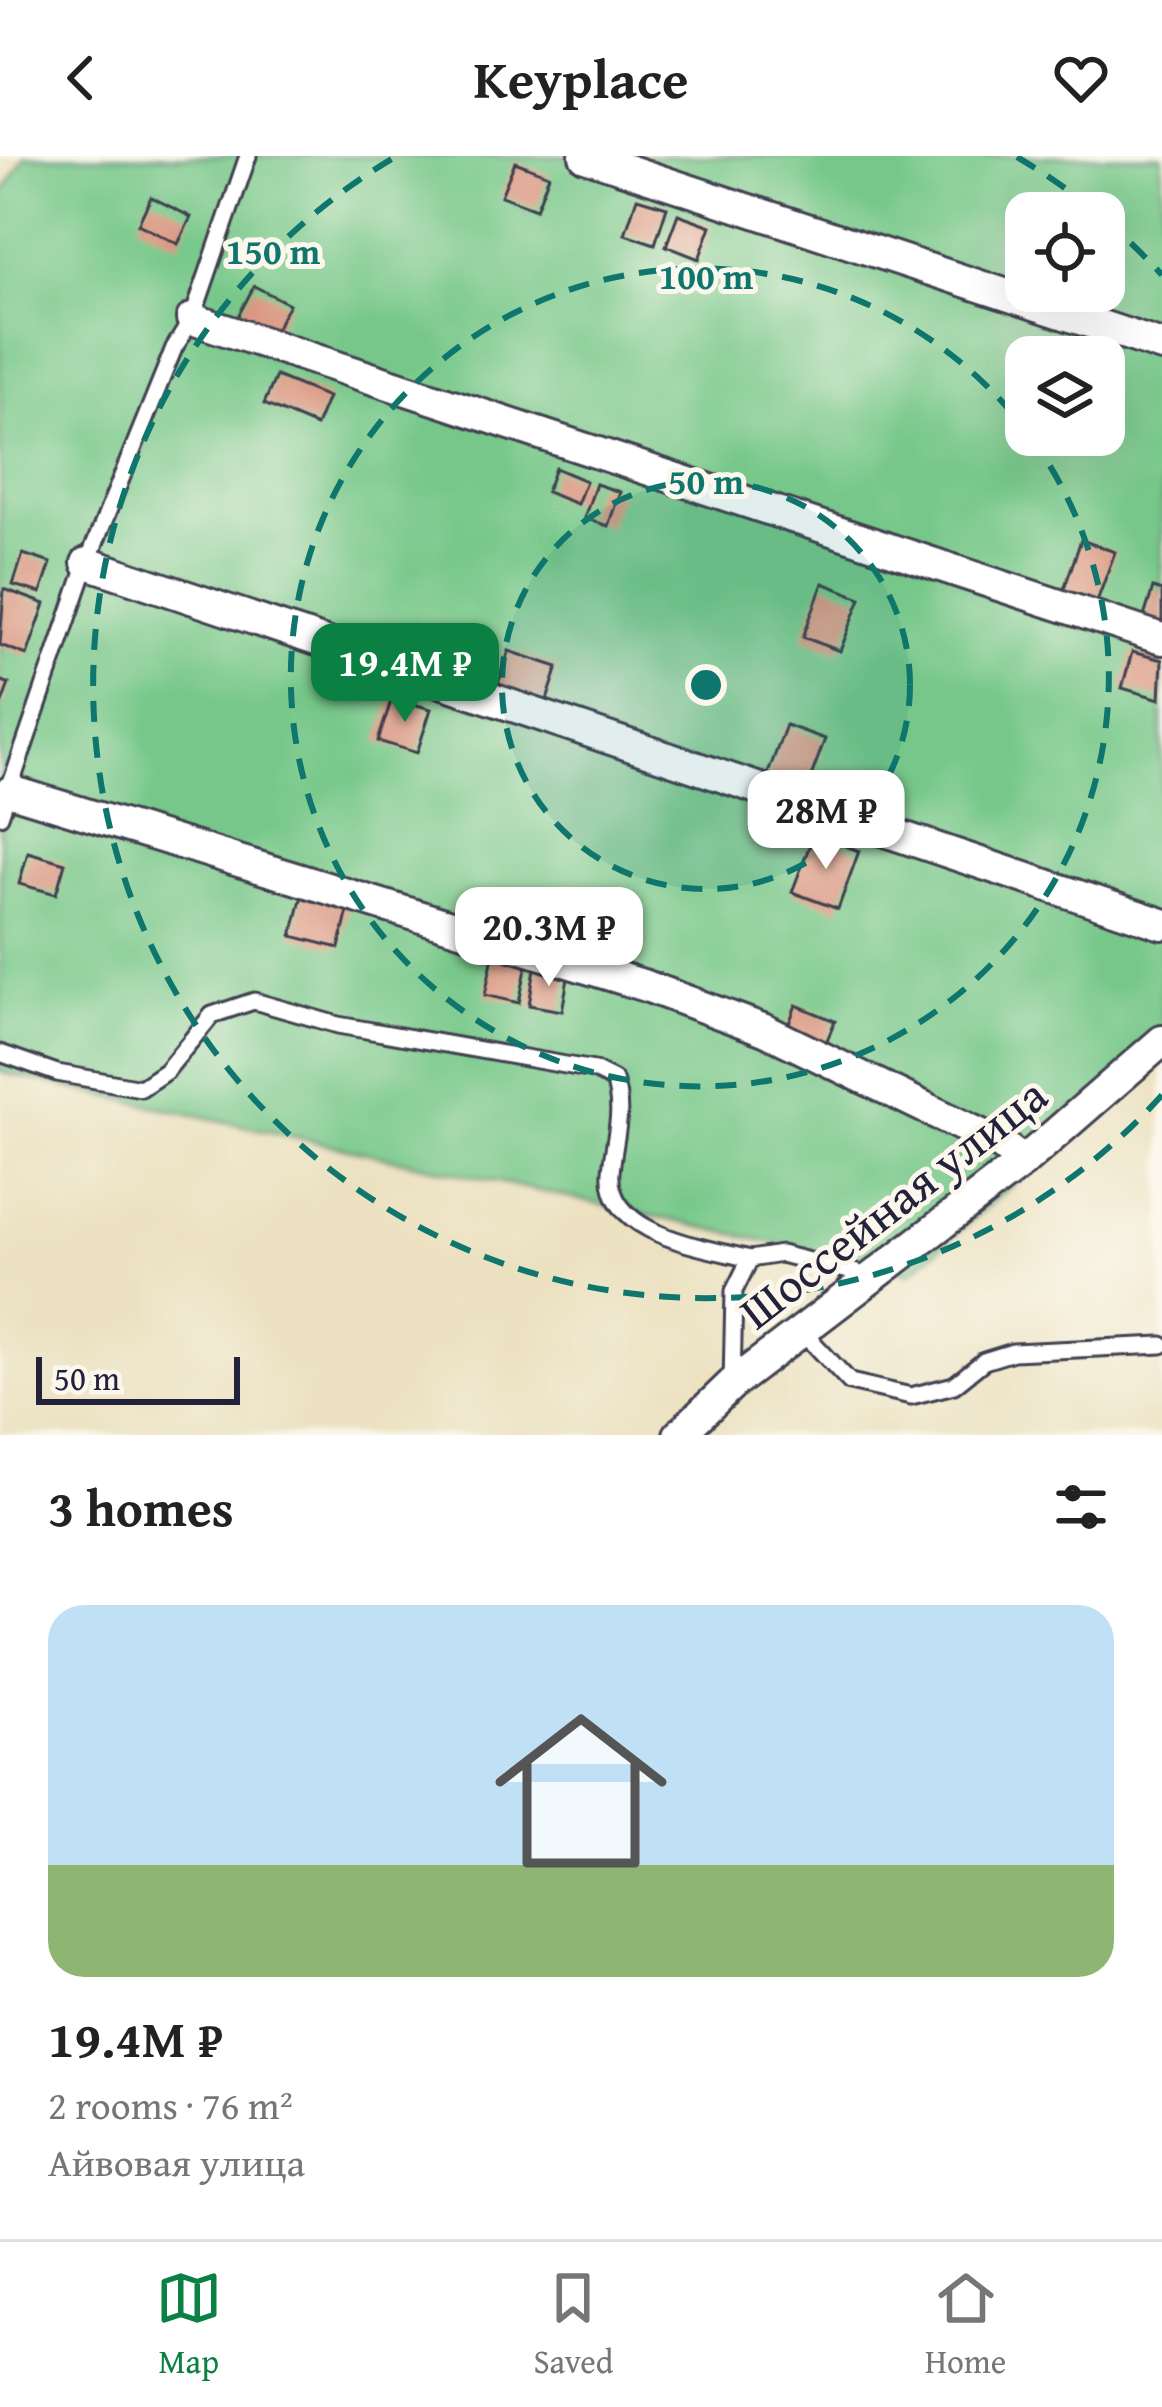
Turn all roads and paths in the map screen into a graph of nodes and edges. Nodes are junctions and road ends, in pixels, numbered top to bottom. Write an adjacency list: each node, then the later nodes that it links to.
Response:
1 (248, 156): 3 (lane)
2 (585, 156): 4 (street)
3 (192, 319): 5 (lane); 6 (street)
4 (1162, 346)
5 (87, 563): 7 (lane); 8 (street)
6 (1162, 639)
7 (5, 804): 11 (street)
8 (1162, 924)
9 (1162, 1041): 11 (street, Шоссейная улица)
10 (0, 1053): 12 (lane)
11 (1023, 1162): 13 (street, Шоссейная улица)
12 (751, 1259): 13 (lane); 16 (lane)
13 (873, 1277): 14 (street, Шоссейная улица)
14 (802, 1331): 15 (lane); 16 (street, Шоссейная улица)
15 (1162, 1345)
16 (732, 1384): 17 (street, Шоссейная улица)
17 (679, 1435)

